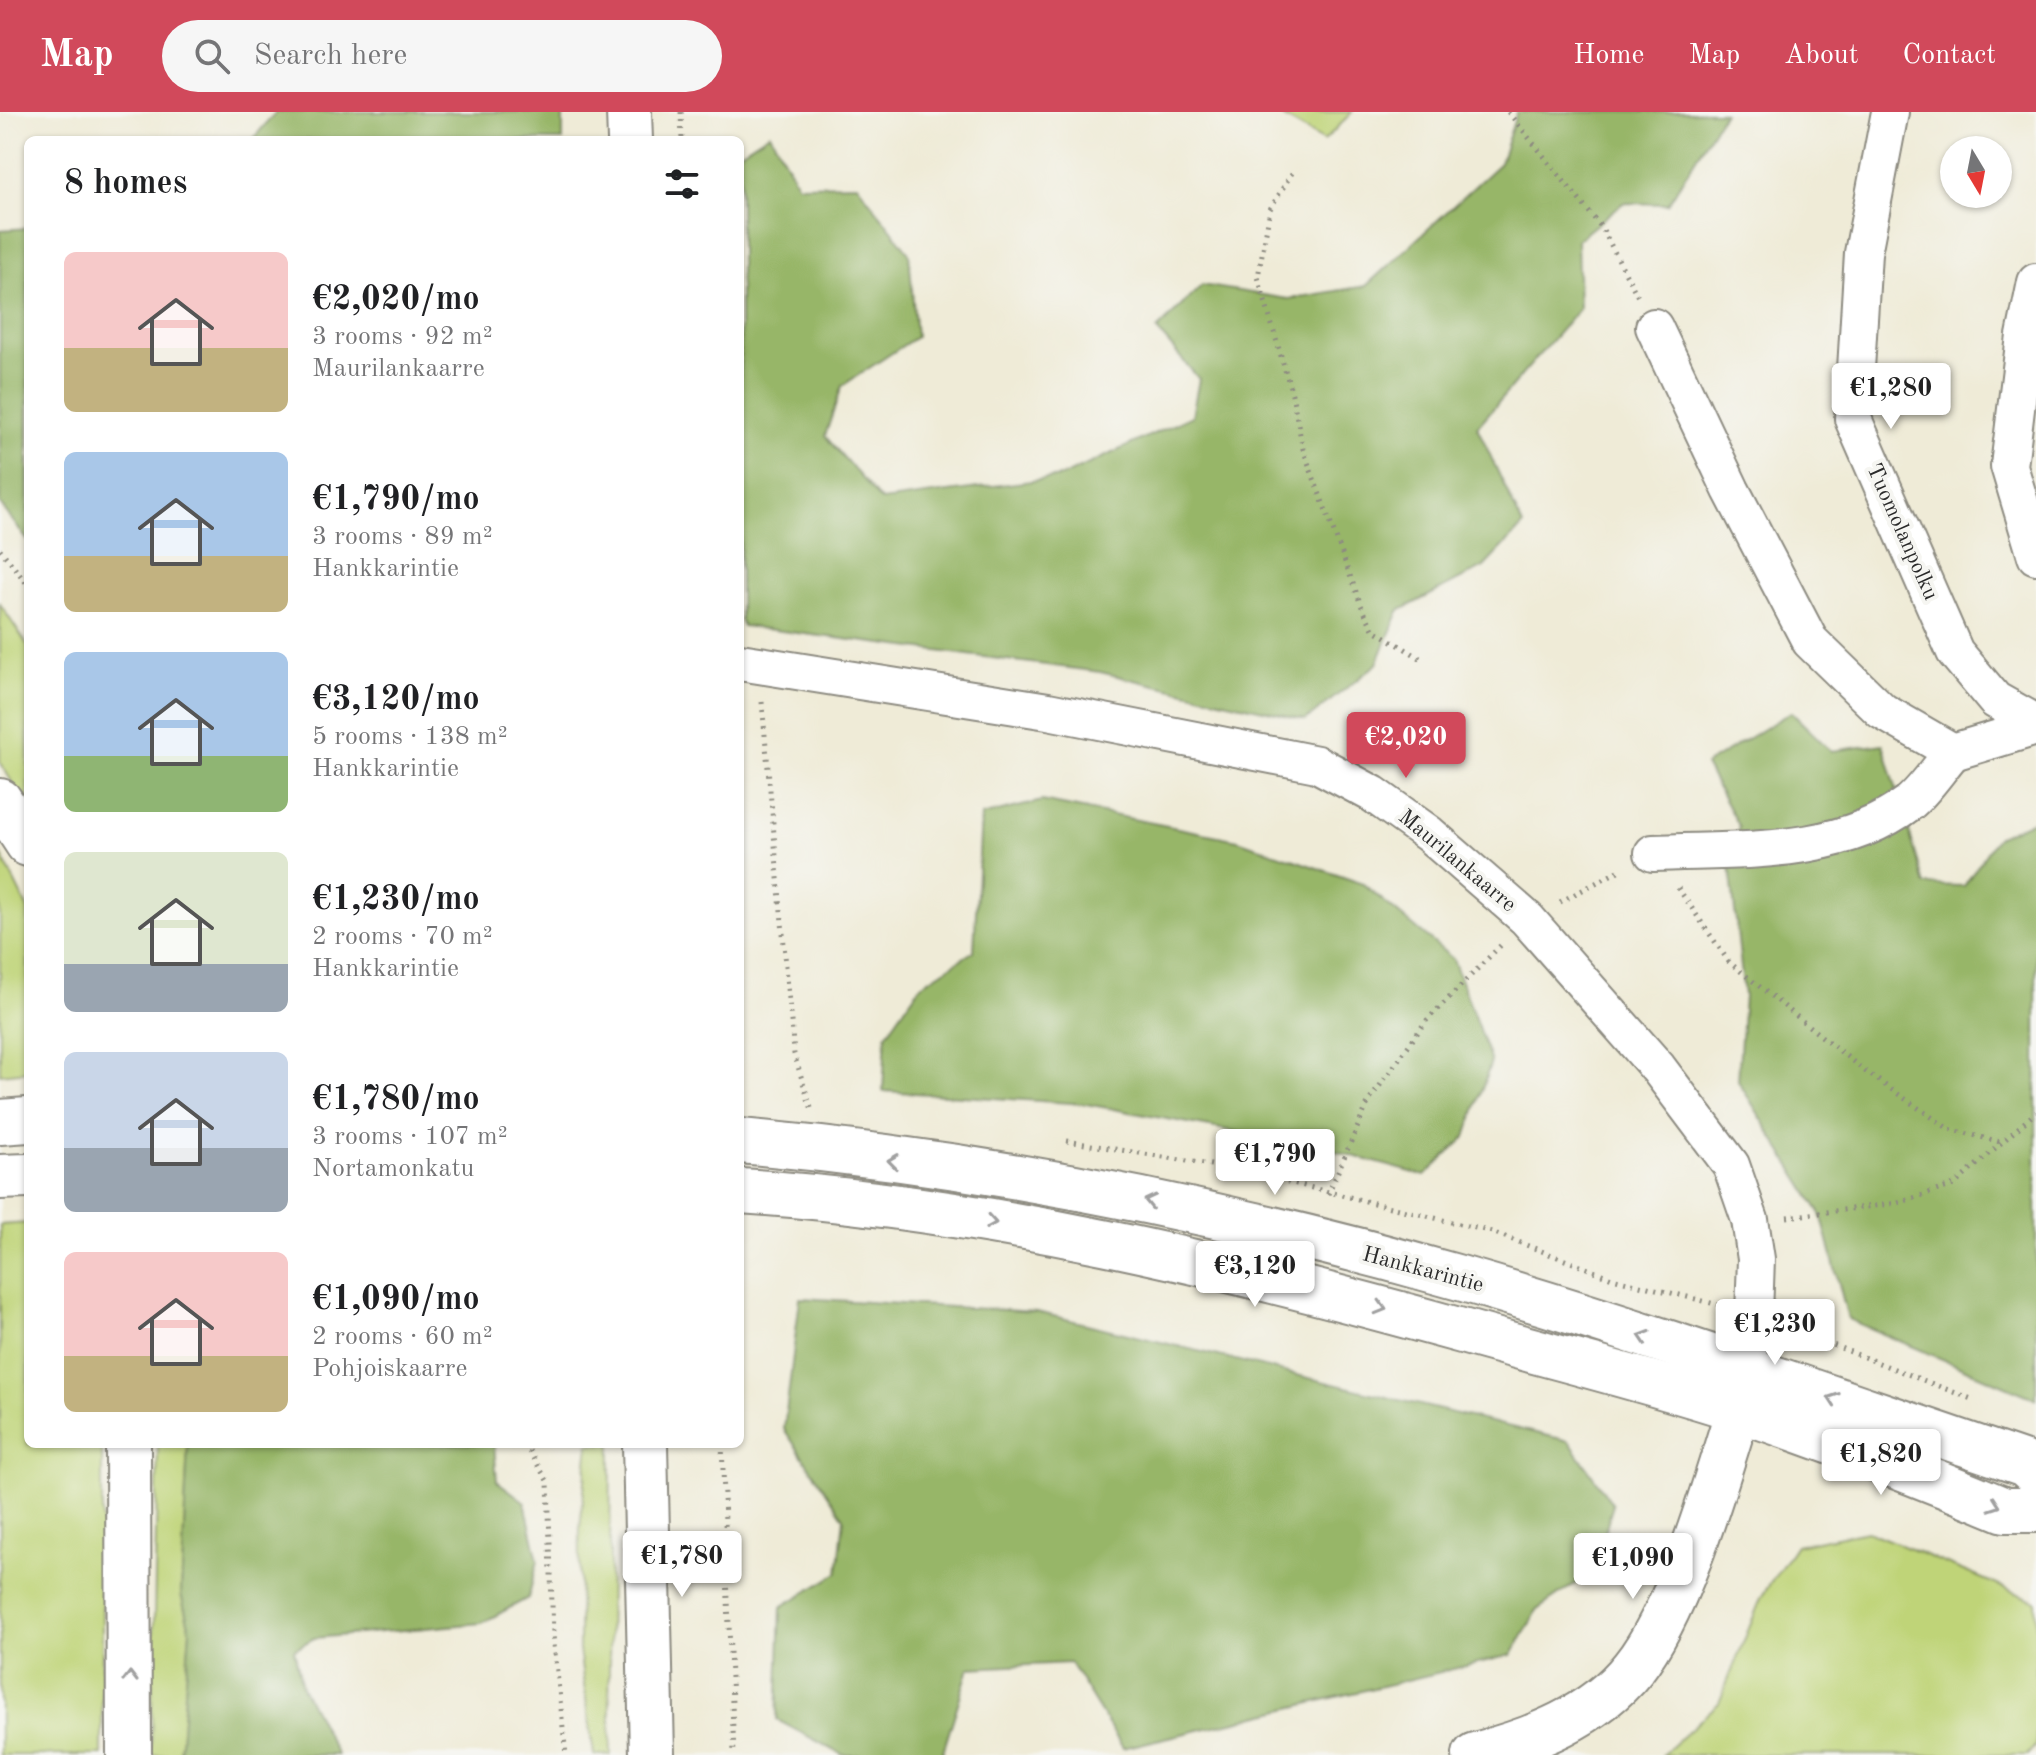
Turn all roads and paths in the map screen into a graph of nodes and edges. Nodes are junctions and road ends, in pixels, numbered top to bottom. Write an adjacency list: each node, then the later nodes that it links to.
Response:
1 (629, 112): 5 (main road)
2 (681, 112): 6 (path)
3 (1508, 112): 9 (path)
4 (1890, 112): 15 (street, Tuomolanpolku)
5 (630, 136)
6 (682, 136)
7 (1292, 173): 13 (path)
8 (2036, 282): 11 (street)
9 (1654, 327): 16 (street)
10 (0, 549): 12 (path)
11 (2036, 556)
12 (24, 580)
13 (1420, 658)
14 (749, 664): 20 (street, Maurilankaarre); 21 (path)
15 (2036, 725): 16 (street)
16 (1953, 752): 19 (street)
17 (0, 801): 18 (main road)
18 (24, 838)
19 (1653, 853): 20 (path); 26 (path)
20 (1515, 931): 30 (path); 31 (street, Maurilankaarre)
21 (812, 1112)
22 (2036, 1112): 26 (path)
23 (24, 1120): 24 (main road)
24 (0, 1122)
25 (759, 1143): 32 (main road, Hankkarintie, one-way to 25)
26 (2004, 1143): 31 (path)
27 (24, 1176): 28 (main road)
28 (0, 1177)
29 (757, 1192): 32 (main road, Hankkarintie, one-way to 32)
30 (1328, 1194)
31 (1750, 1220): 32 (street, Maurilankaarre)
32 (1741, 1389): 37 (main road, Hankkarintie, one-way to 32); 38 (main road, Hankkarintie, one-way to 38); 43 (main road)
33 (128, 1448): 39 (main road, one-way to 33)
34 (527, 1448): 40 (path)
35 (645, 1448): 41 (main road)
36 (722, 1448): 42 (path)
37 (2036, 1474)
38 (2036, 1510)
39 (129, 1755)
40 (566, 1755)
41 (652, 1755)
42 (734, 1755)
43 (1475, 1755)

